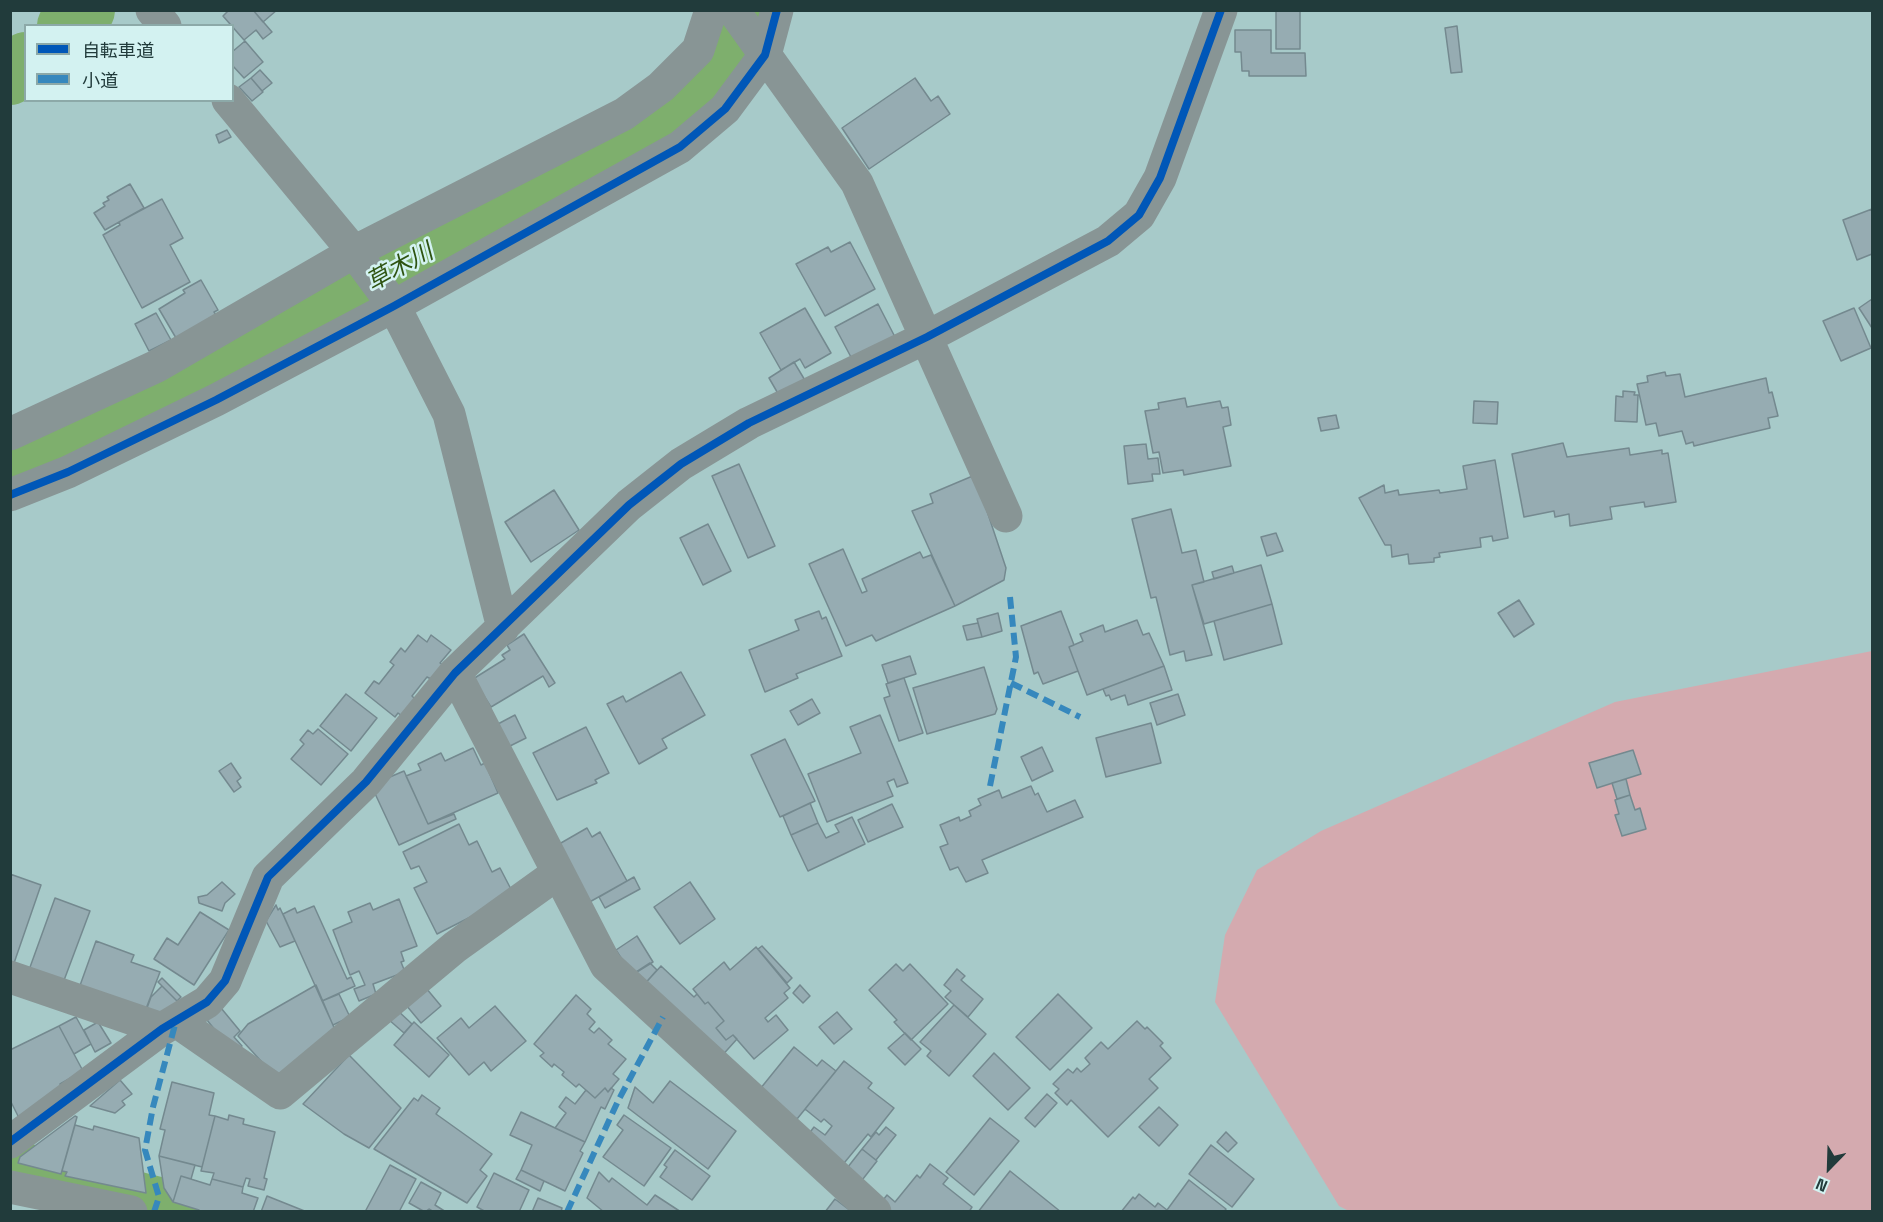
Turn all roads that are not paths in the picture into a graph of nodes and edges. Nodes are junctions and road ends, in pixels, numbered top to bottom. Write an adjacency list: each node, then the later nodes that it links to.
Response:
1 (152, 10): 6 (street)
2 (711, 10): 9 (street)
3 (733, 10): 7 (street)
4 (777, 10): 7 (street)
5 (1221, 10): 11 (street)
6 (163, 24)
7 (761, 50): 10 (street); 11 (street)
8 (230, 102): 9 (street)
9 (358, 257): 10 (street); 12 (street)
10 (390, 300): 13 (street); 15 (street)
11 (927, 337): 14 (street); 15 (street)
12 (10, 434)
13 (10, 495)
14 (1006, 516)
15 (503, 628): 16 (street)
16 (454, 673): 17 (street); 19 (street)
17 (558, 873): 19 (street); 23 (street)
18 (10, 977): 19 (street)
19 (169, 1025): 20 (street)
20 (10, 1142)
21 (10, 1187): 22 (street)
22 (131, 1212)
23 (875, 1212)

